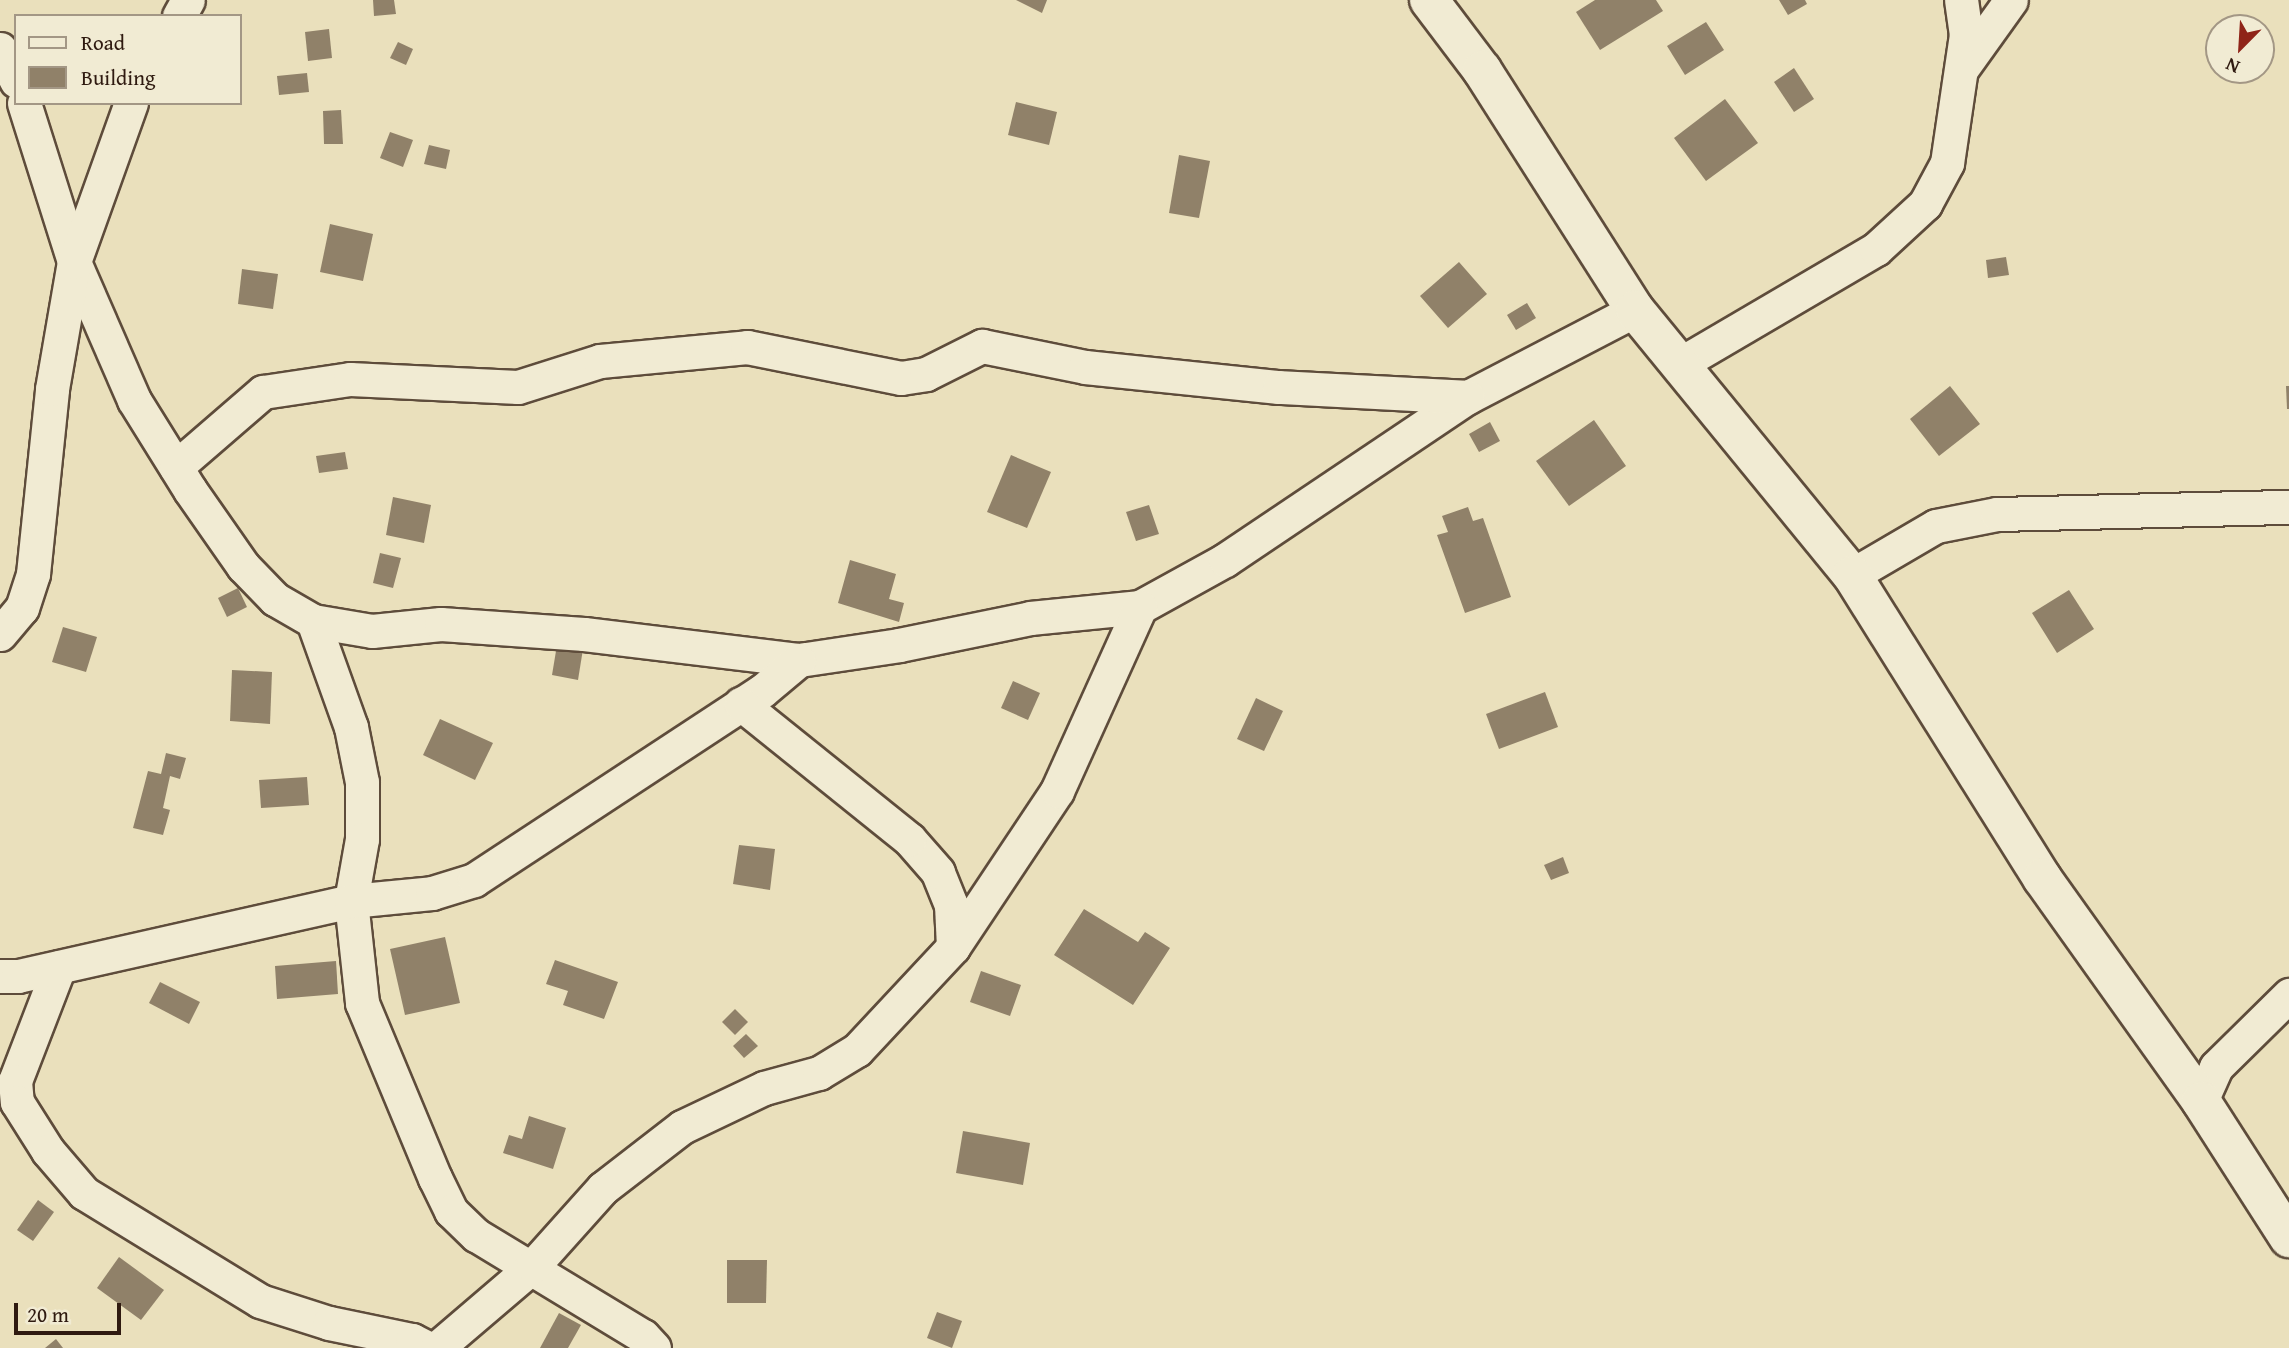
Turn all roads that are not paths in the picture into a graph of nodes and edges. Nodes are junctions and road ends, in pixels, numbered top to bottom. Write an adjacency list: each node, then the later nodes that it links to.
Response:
1 (1429, 0): 10 (street)
2 (1961, 0): 5 (street)
3 (2011, 0): 5 (street)
4 (0, 49): 6 (street)
5 (1961, 69): 11 (street)
6 (14, 77)
7 (25, 105): 9 (street)
8 (130, 105): 9 (street)
9 (74, 262): 13 (street); 18 (street)
10 (1635, 310): 11 (street); 12 (street)
11 (1680, 364): 15 (street)
12 (1468, 397): 13 (street); 16 (street)
13 (176, 467): 17 (street)
14 (2289, 507): 15 (street)
15 (1852, 575): 26 (street)
16 (1140, 607): 19 (street); 22 (street)
17 (313, 621): 19 (street); 21 (street)
18 (0, 634)
19 (799, 660): 20 (street)
20 (741, 704): 21 (street); 22 (street)
21 (351, 901): 23 (street); 28 (street)
22 (953, 947): 28 (street)
23 (59, 967): 24 (street); 29 (street)
24 (0, 976)
25 (2289, 995): 26 (street)
26 (2201, 1101): 27 (street)
27 (2289, 1238)
28 (533, 1266): 30 (street); 31 (street)
29 (428, 1348)
30 (437, 1348)
31 (654, 1348)

